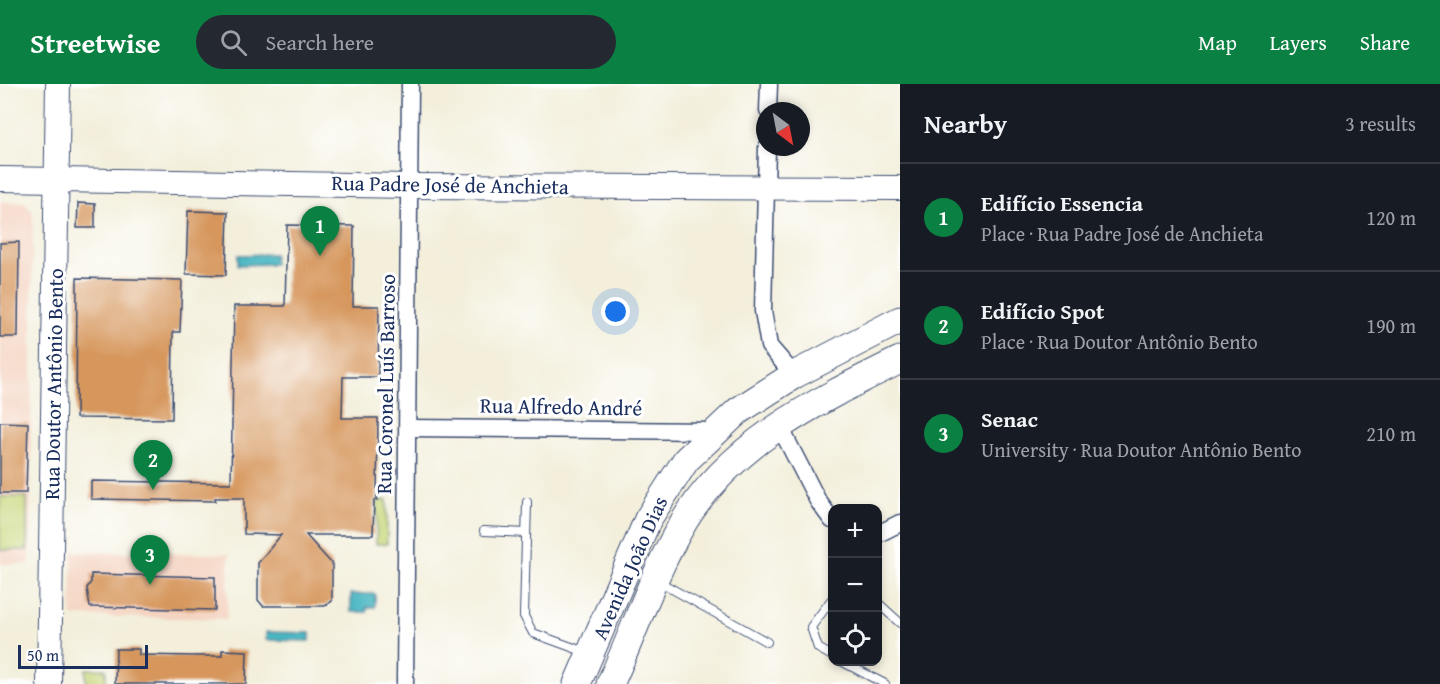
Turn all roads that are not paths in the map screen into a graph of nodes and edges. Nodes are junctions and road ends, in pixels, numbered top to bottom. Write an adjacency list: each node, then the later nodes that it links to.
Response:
1 (58, 84): 7 (street, Rua Doutor Antônio Bento)
2 (410, 84): 8 (street, Rua Coronel Luís Barroso)
3 (769, 84): 4 (street)
4 (768, 102)
5 (767, 156): 9 (street)
6 (0, 179): 7 (street, Rua Padre José de Anchieta)
7 (56, 179): 8 (street, Rua Padre José de Anchieta); 31 (street, Rua Doutor Antônio Bento)
8 (410, 186): 9 (street, Rua Padre José de Anchieta); 15 (street, Rua Coronel Luís Barroso)
9 (765, 187): 10 (street, Rua Padre José de Anchieta); 13 (street)
10 (900, 188)
11 (900, 320): 13 (main road, Avenida João Dias)
12 (900, 360): 14 (main road, Avenida João Dias)
13 (794, 375): 16 (main road, Avenida João Dias)
14 (779, 425): 18 (street); 23 (main road, Avenida João Dias)
15 (408, 428): 16 (street, Rua Alfredo André); 32 (street, Rua Coronel Luís Barroso)
16 (714, 431): 28 (main road, Avenida João Dias)
17 (527, 501): 22 (lane)
18 (828, 515)
19 (900, 523): 21 (street)
20 (484, 531): 22 (lane)
21 (882, 532)
22 (526, 533): 28 (lane)
23 (653, 579): 27 (lane); 34 (main road, Avenida João Dias)
24 (828, 604): 29 (lane)
25 (882, 607): 26 (lane)
26 (900, 623)
27 (767, 642)
28 (591, 654): 33 (main road, Avenida João Dias)
29 (828, 654)
30 (851, 666): 35 (lane)
31 (49, 684)
32 (405, 684)
33 (577, 684)
34 (610, 684)
35 (885, 684)

